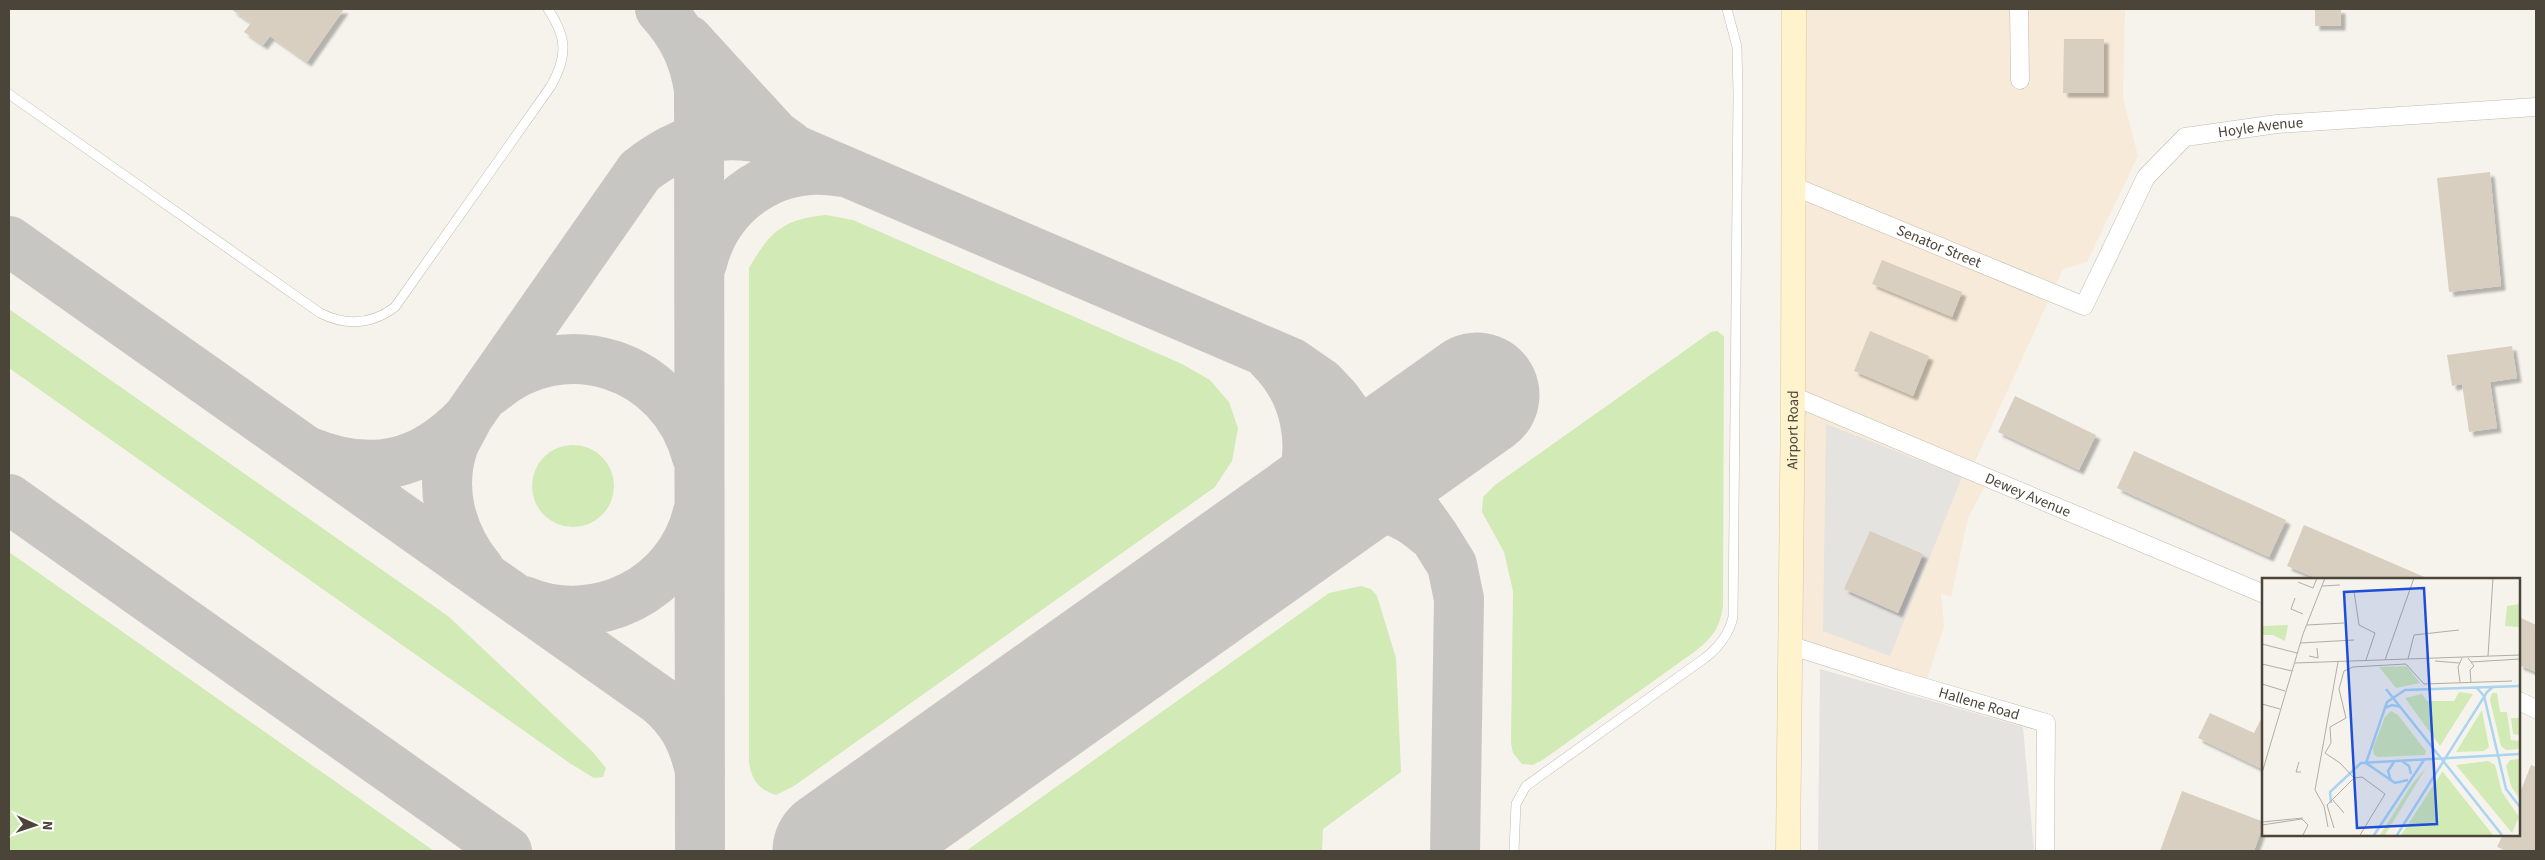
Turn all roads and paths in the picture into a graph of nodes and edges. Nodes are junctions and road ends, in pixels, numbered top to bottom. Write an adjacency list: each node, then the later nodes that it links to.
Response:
1 (548, 9): 6 (lane)
2 (1728, 9): 15 (lane)
3 (1794, 9): 8 (main road, Airport Road)
4 (2019, 9): 5 (street)
5 (2020, 80)
6 (9, 94)
7 (2536, 107): 9 (street, Hoyle Avenue)
8 (1793, 186): 9 (street, Senator Street); 10 (main road, Airport Road)
9 (2084, 306)
10 (1793, 396): 11 (street, Dewey Avenue); 12 (main road, Airport Road)
11 (2262, 593)
12 (1789, 645): 16 (main road, Airport Road); 17 (street, Hallene Road)
13 (2520, 701): 14 (street)
14 (2536, 708)
15 (1514, 851)
16 (1788, 851)
17 (2045, 851)

